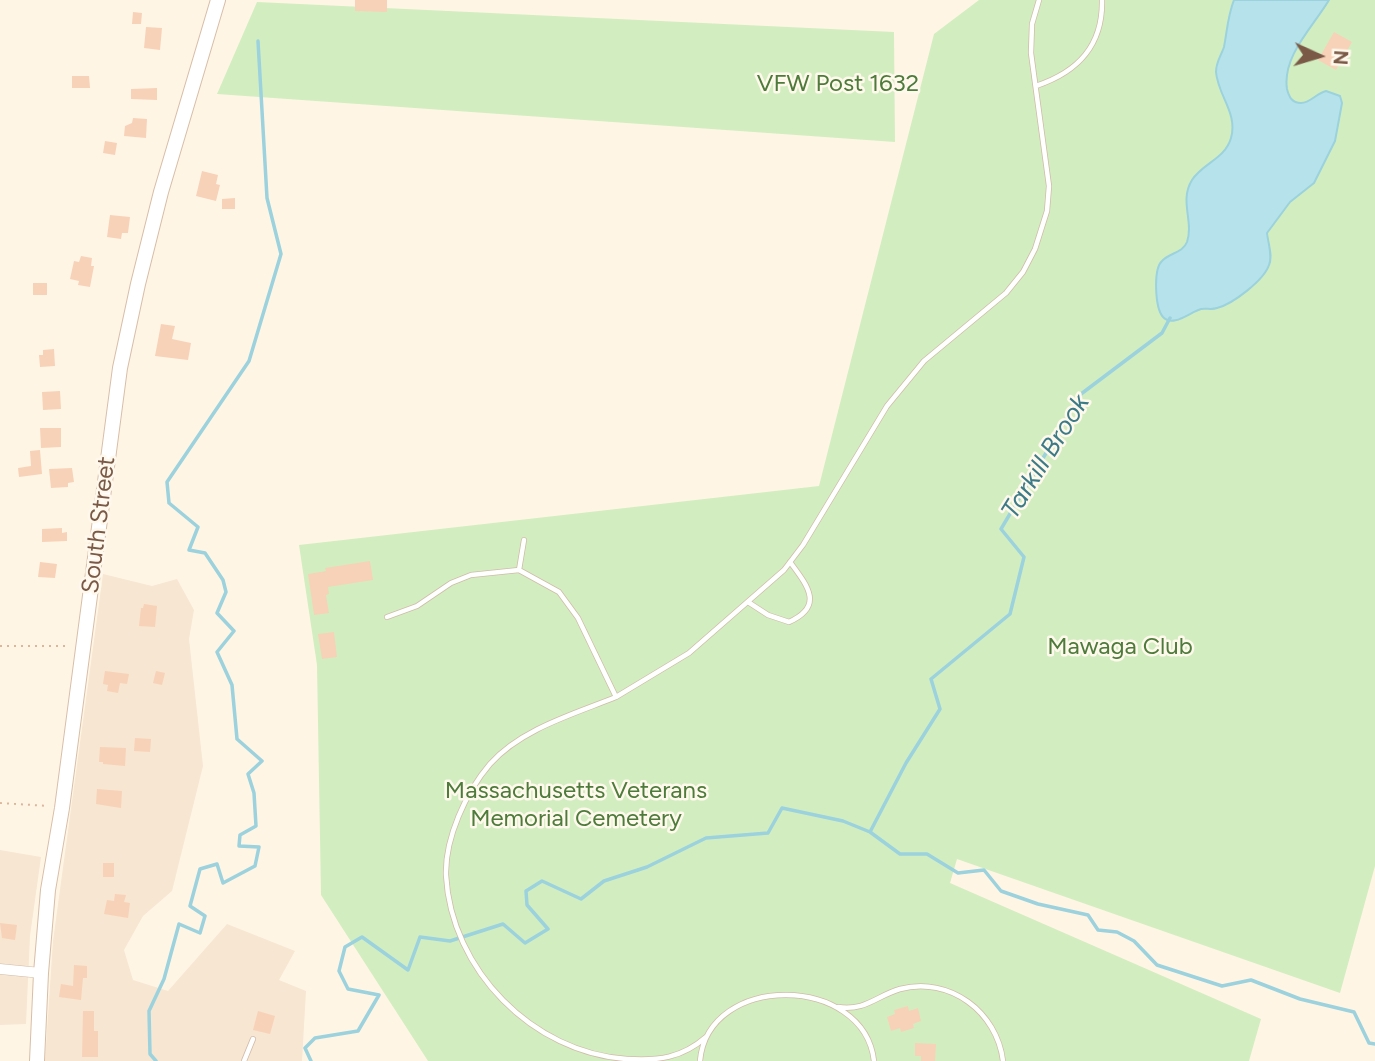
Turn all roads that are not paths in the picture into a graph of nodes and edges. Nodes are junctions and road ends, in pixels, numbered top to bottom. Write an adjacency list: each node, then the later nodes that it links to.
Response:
1 (218, 0): 12 (street, South Street)
2 (1039, 0): 4 (lane)
3 (1102, 0): 4 (lane)
4 (1036, 86): 6 (lane)
5 (524, 540): 7 (lane)
6 (790, 562): 8 (lane); 8 (lane)
7 (519, 570): 9 (lane); 10 (lane)
8 (747, 602): 10 (lane)
9 (387, 617)
10 (616, 697): 18 (lane)
11 (0, 969): 12 (street)
12 (41, 973): 16 (street, South Street)
13 (836, 1007): 14 (lane); 20 (lane); 21 (lane)
14 (706, 1037): 18 (lane); 19 (lane)
15 (253, 1039): 17 (lane)
16 (37, 1061)
17 (244, 1061)
18 (660, 1061)
19 (700, 1061)
20 (874, 1061)
21 (1003, 1061)

